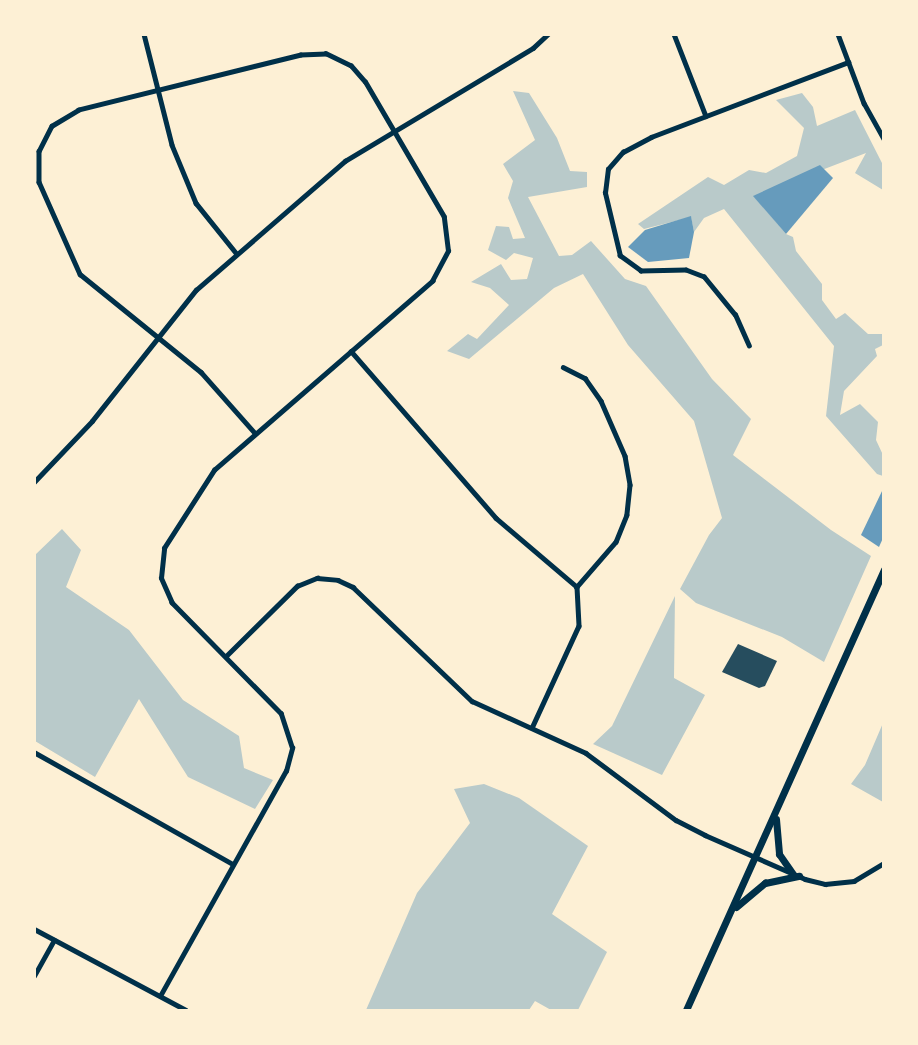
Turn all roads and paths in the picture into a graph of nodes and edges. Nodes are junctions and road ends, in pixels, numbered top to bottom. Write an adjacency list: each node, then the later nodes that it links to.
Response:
1 (144, 34): 6 (street)
2 (548, 34): 8 (street)
3 (674, 34): 7 (street)
4 (838, 34): 5 (street)
5 (848, 62): 7 (street); 9 (street)
6 (158, 91): 8 (street); 10 (street); 11 (street)
7 (706, 116): 12 (street)
8 (394, 131): 10 (street); 13 (street)
9 (884, 139)
10 (237, 254): 11 (street)
11 (158, 337): 15 (street); 16 (street)
12 (749, 346)
13 (351, 351): 15 (street); 18 (street)
14 (563, 367): 18 (street)
15 (255, 434): 19 (street)
16 (34, 482)
17 (884, 569): 22 (main road)
18 (577, 587): 20 (street)
19 (226, 656): 20 (street); 25 (street)
20 (532, 728): 23 (street)
21 (34, 752): 25 (street)
22 (776, 814): 23 (main road); 26 (main road)
23 (757, 858): 26 (street); 27 (main road)
24 (884, 863): 26 (street)
25 (233, 864): 31 (street)
26 (796, 875): 27 (main road)
27 (732, 911): 33 (main road)
28 (34, 929): 29 (street)
29 (54, 940): 30 (street); 31 (street)
30 (34, 976)
31 (160, 996): 32 (street)
32 (186, 1011)
33 (686, 1011)

